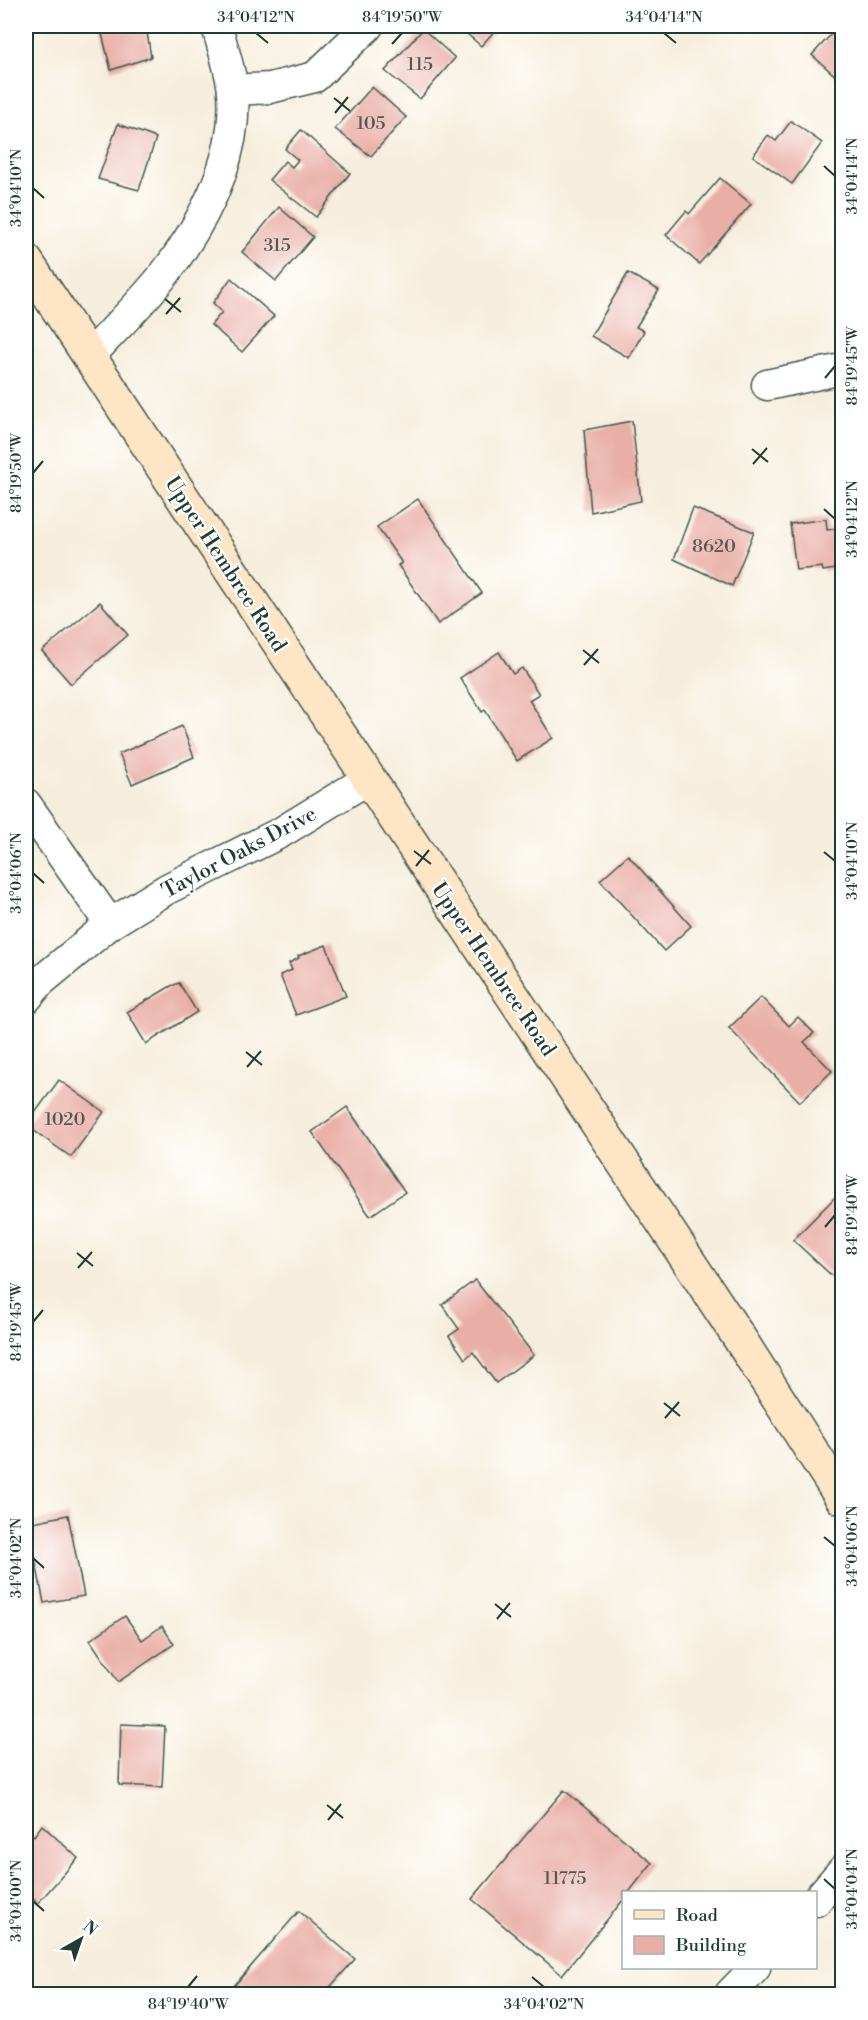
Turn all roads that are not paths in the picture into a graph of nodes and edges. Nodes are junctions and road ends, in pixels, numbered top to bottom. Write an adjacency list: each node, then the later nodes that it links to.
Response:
1 (217, 26): 3 (street)
2 (368, 26): 3 (street)
3 (233, 90): 5 (street)
4 (26, 261): 5 (street, Upper Hembree Road)
5 (89, 357): 8 (street, Upper Hembree Road)
6 (843, 369): 7 (street)
7 (767, 385)
8 (368, 779): 10 (street, Taylor Oaks Drive); 12 (street, Upper Hembree Road)
9 (26, 804): 10 (street)
10 (110, 924): 11 (street, Taylor Oaks Drive)
11 (26, 999)
12 (843, 1498)
13 (843, 1871): 14 (street)
14 (817, 1900)
15 (754, 1969): 16 (street)
16 (730, 1995)

